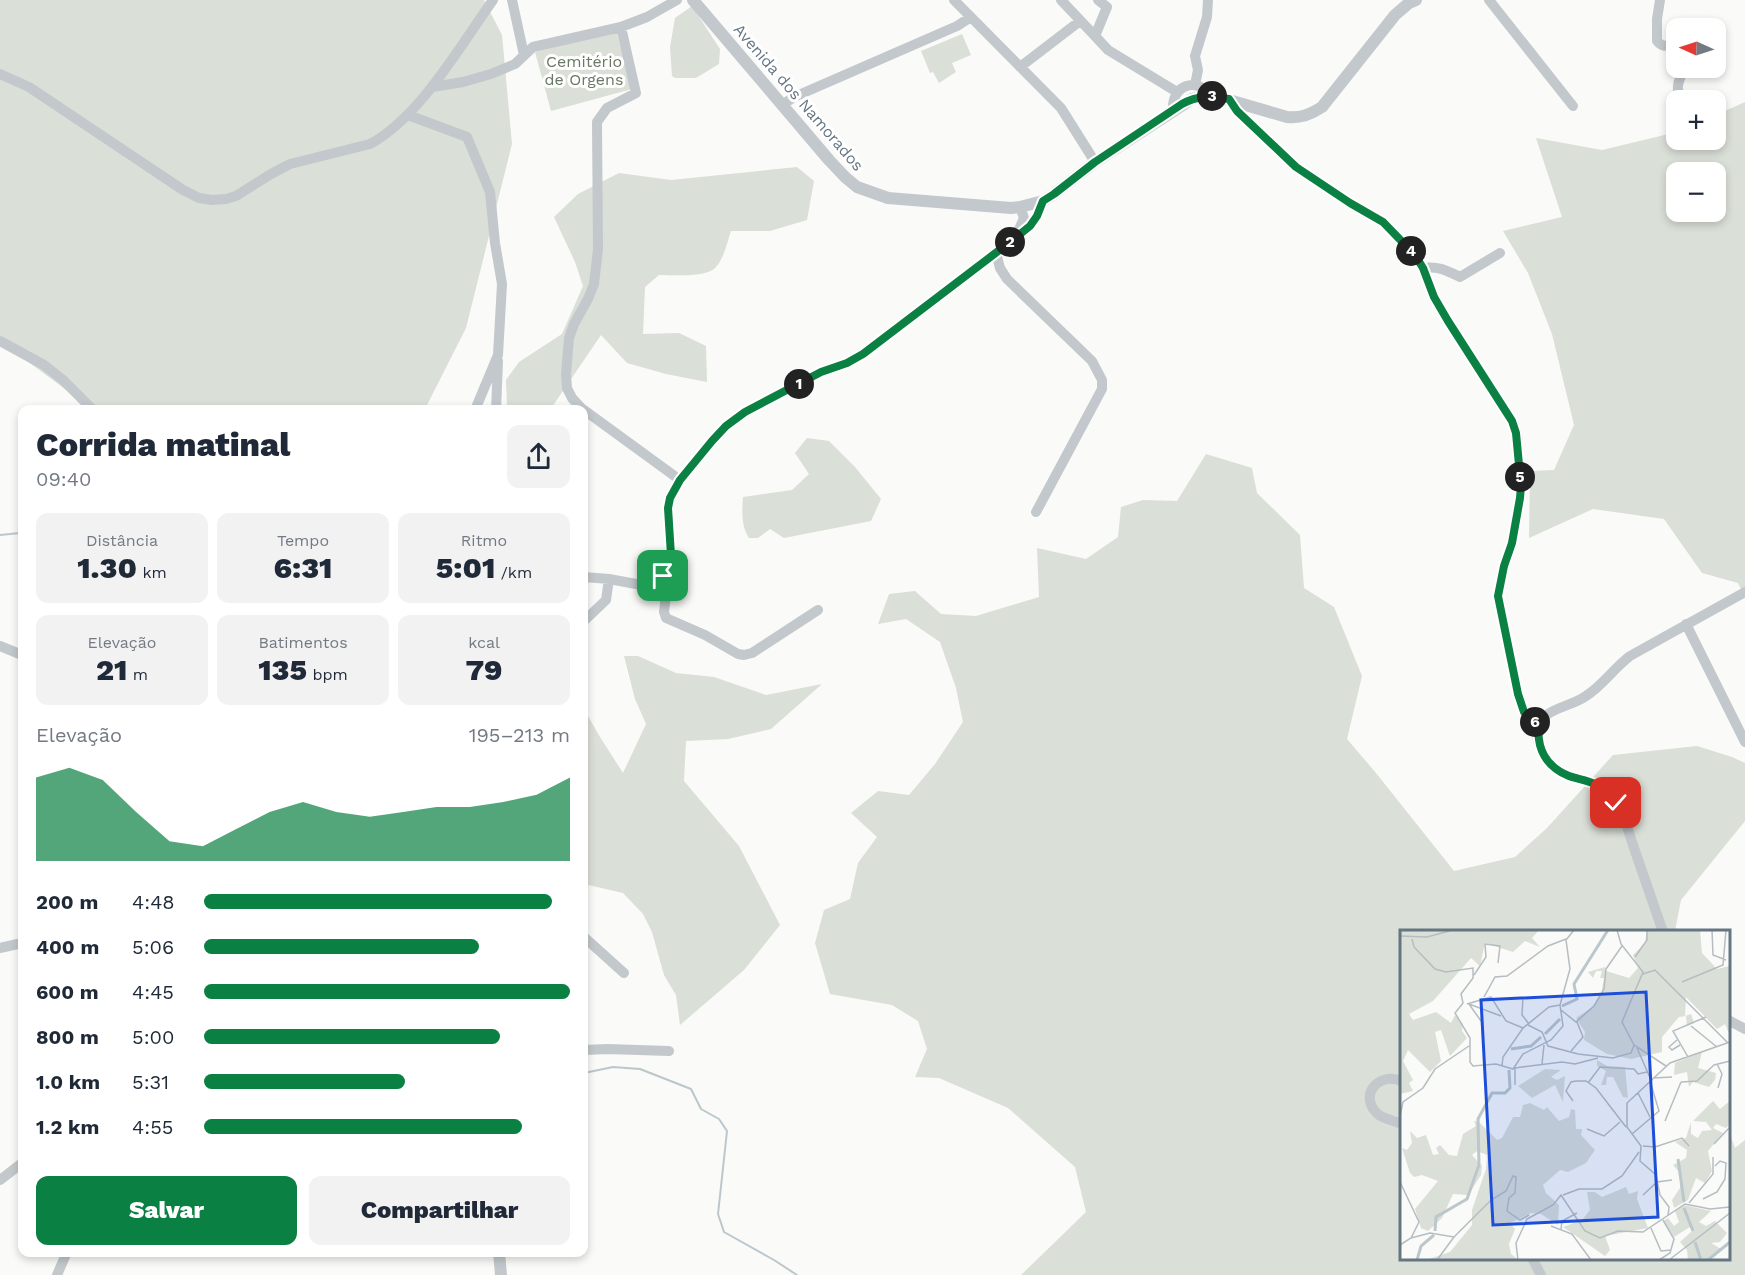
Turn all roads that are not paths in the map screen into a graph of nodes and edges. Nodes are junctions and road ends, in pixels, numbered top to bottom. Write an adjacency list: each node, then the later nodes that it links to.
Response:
1 (493, 0): 21 (street)
2 (512, 0): 17 (street)
3 (677, 0): 14 (street)
4 (954, 0): 12 (street)
5 (1062, 0): 13 (street)
6 (1098, 0): 15 (street)
7 (1208, 0): 20 (street)
8 (1416, 0): 24 (street, Avenida dos Namorados)
9 (1489, 0): 26 (street)
10 (1660, 0): 16 (street)
11 (698, 1): 25 (street, Avenida dos Namorados)
12 (971, 17): 18 (street); 25 (street)
13 (1080, 21): 15 (street); 18 (street)
14 (621, 27): 17 (street); 41 (street)
15 (1095, 36): 22 (street)
16 (1666, 47)
17 (524, 55): 21 (street)
18 (1020, 66): 29 (street)
19 (0, 74): 28 (street)
20 (1195, 85): 22 (street); 23 (street)
21 (432, 87): 28 (street)
22 (1177, 92): 27 (street)
23 (1212, 96): 24 (street, Avenida dos Namorados); 27 (street, Avenida dos Namorados)
24 (1229, 99): 35 (street)
25 (782, 105): 31 (street, Avenida dos Namorados)
26 (1573, 106)
27 (1173, 111): 29 (street, Avenida dos Namorados)
28 (408, 115): 37 (street)
29 (1095, 162): 30 (street, Avenida dos Namorados)
30 (1043, 201): 31 (street, Avenida dos Namorados); 32 (street)
31 (1020, 207): 32 (street)
32 (1014, 239): 33 (street)
33 (996, 253): 43 (street); 44 (street)
34 (1500, 254): 35 (street)
35 (1423, 268): 54 (street)
36 (3, 342): 38 (street)
37 (498, 355): 39 (street); 40 (street)
38 (88, 405)
39 (477, 405)
40 (496, 405)
41 (578, 405)
42 (588, 414): 43 (street)
43 (680, 480): 45 (street)
44 (1036, 512)
45 (663, 576): 47 (street); 49 (street)
46 (588, 577): 47 (street)
47 (609, 579): 50 (street)
48 (1745, 592): 51 (street)
49 (818, 610)
50 (588, 617)
51 (1686, 624): 54 (street); 55 (street)
52 (0, 646): 53 (street)
53 (18, 653)
54 (1539, 724): 56 (street)
55 (1745, 742)
56 (1662, 930)
57 (588, 941): 60 (street)
58 (18, 944): 59 (street)
59 (0, 948)
60 (624, 973)
61 (1730, 1021): 62 (street)
62 (1745, 1029)
63 (588, 1050): 64 (street)
64 (669, 1051)
65 (1400, 1080): 66 (street)
66 (1400, 1124)
67 (18, 1165): 68 (street)
68 (0, 1180)
69 (65, 1257): 72 (street)
70 (499, 1257): 73 (street)
71 (1533, 1260): 74 (street)
72 (57, 1275)
73 (501, 1275)
74 (1541, 1275)

